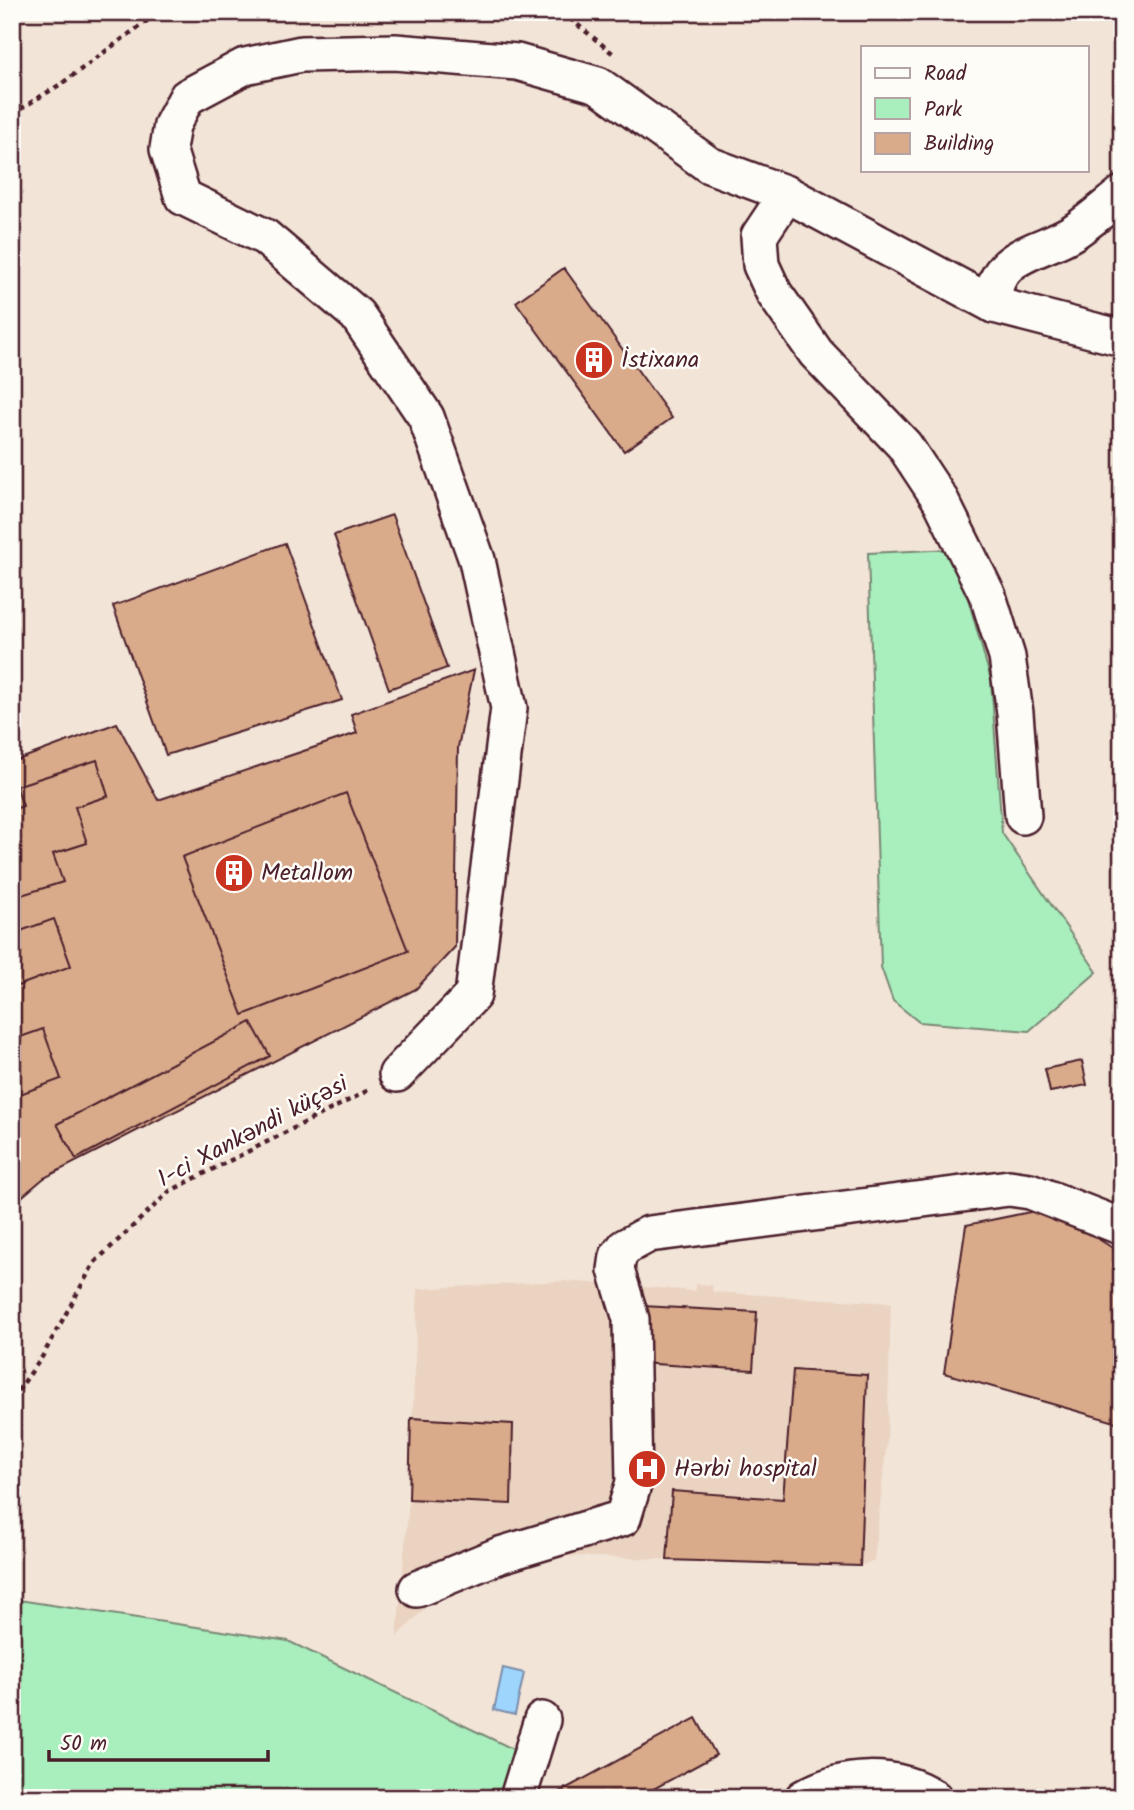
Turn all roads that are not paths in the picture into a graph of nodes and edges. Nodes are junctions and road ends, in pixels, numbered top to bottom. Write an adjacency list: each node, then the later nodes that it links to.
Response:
1 (787, 194): 3 (lane); 5 (lane); 6 (lane)
2 (1122, 194): 3 (lane)
3 (994, 305): 4 (lane)
4 (1122, 338)
5 (1023, 816)
6 (397, 1074)
7 (1122, 1227): 8 (lane)
8 (417, 1589)
9 (542, 1720): 10 (lane)
10 (518, 1798)
11 (803, 1798): 12 (lane)
12 (933, 1798)

